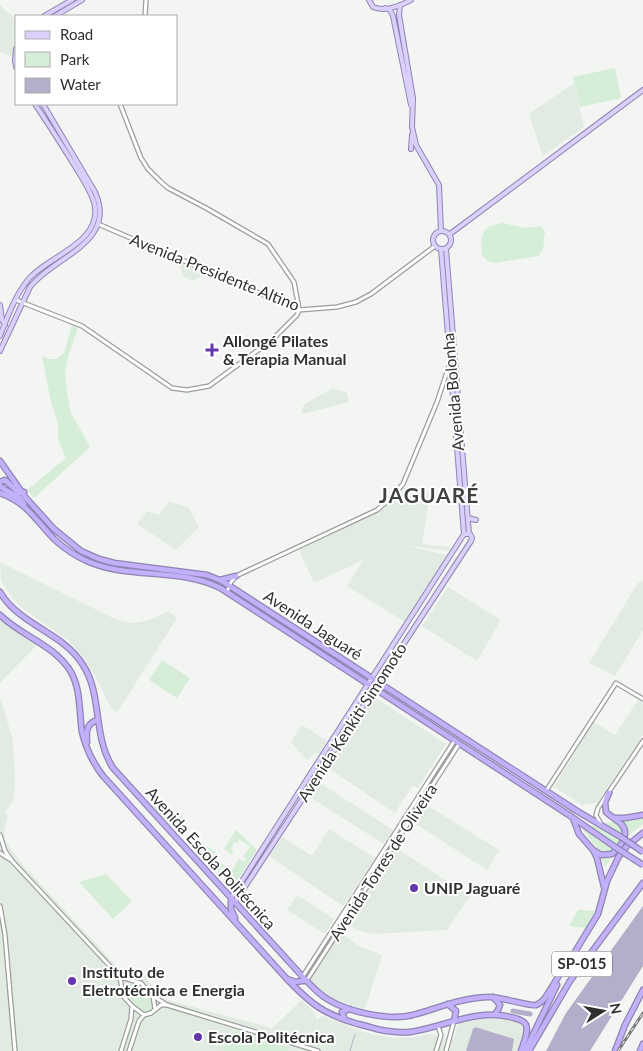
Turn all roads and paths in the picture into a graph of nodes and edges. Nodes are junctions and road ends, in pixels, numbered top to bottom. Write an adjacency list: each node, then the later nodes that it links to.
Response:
1 (72, 0): 8 (main road)
2 (82, 0): 9 (main road)
3 (146, 0): 10 (street)
4 (369, 0): 7 (main road)
5 (411, 0): 6 (main road)
6 (400, 5): 7 (main road); 11 (main road)
7 (385, 8): 11 (main road)
8 (46, 15)
9 (57, 15)
10 (145, 15)
11 (409, 85): 16 (main road)
12 (643, 90): 20 (main road)
13 (37, 105): 23 (main road)
14 (44, 105): 18 (main road)
15 (120, 105): 26 (street)
16 (412, 128): 17 (main road); 19 (main road)
17 (411, 149)
18 (98, 224): 24 (main road); 26 (street, Avenida Presidente Altino)
19 (441, 231): 20 (main road); 21 (main road)
20 (450, 234): 22 (main road)
21 (435, 246): 22 (main road); 26 (street, Avenida Presidente Altino)
22 (443, 249): 32 (main road, Avenida Bolonha); 38 (main road, Avenida Bolonha)
23 (16, 300): 24 (street); 28 (main road)
24 (22, 302): 26 (street); 29 (main road)
25 (0, 305): 27 (main road)
26 (298, 310)
27 (1, 313): 28 (main road)
28 (6, 322): 29 (main road); 30 (main road)
29 (11, 327): 31 (main road)
30 (0, 336)
31 (0, 351)
32 (450, 363): 40 (main road, Avenida Bolonha); 42 (street)
33 (0, 461): 36 (highway, Avenida Jaguaré)
34 (0, 484): 36 (highway); 37 (highway)
35 (0, 492): 37 (highway, Avenida Jaguaré)
36 (24, 492): 43 (highway, Avenida Jaguaré)
37 (25, 506): 46 (highway, Avenida Jaguaré)
38 (468, 518): 39 (main road); 40 (main road, Avenida Bolonha)
39 (476, 520)
40 (465, 535): 41 (main road); 41 (main road); 47 (main road, Avenida Kenkiti Simomoto)
41 (469, 542): 48 (main road, Avenida Kenkiti Simomoto)
42 (236, 576): 43 (highway); 44 (street)
43 (220, 580): 44 (highway, Avenida Jaguaré)
44 (229, 586): 46 (street); 50 (highway, Avenida Jaguaré)
45 (0, 592): 55 (highway, Avenida Escola Politécnica)
46 (227, 592): 52 (highway, Avenida Jaguaré)
47 (425, 597): 48 (main road); 50 (main road, Avenida Kenkiti Simomoto)
48 (431, 601): 51 (main road, Avenida Kenkiti Simomoto)
49 (0, 615): 60 (highway, Avenida Escola Politécnica)
50 (372, 678): 51 (highway, Avenida Jaguaré); 52 (main road, Avenida Kenkiti Simomoto)
51 (378, 682): 53 (main road, Avenida Kenkiti Simomoto); 61 (highway, Avenida Jaguaré)
52 (368, 684): 53 (highway, Avenida Jaguaré); 56 (main road, Avenida Kenkiti Simomoto)
53 (374, 688): 58 (highway, Avenida Jaguaré); 59 (main road, Avenida Kenkiti Simomoto)
54 (643, 700): 61 (street)
55 (98, 720): 60 (highway); 70 (highway, Avenida Escola Politécnica)
56 (333, 739): 59 (main road); 74 (main road, Avenida Kenkiti Simomoto)
57 (643, 741): 62 (street)
58 (457, 742): 63 (street, Avenida Torres de Oliveira); 64 (street, Avenida Torres de Oliveira); 66 (highway, Avenida Jaguaré)
59 (338, 743): 76 (main road, Avenida Kenkiti Simomoto)
60 (88, 751): 73 (highway, Avenida Escola Politécnica)
61 (546, 791): 71 (highway, Avenida Jaguaré)
62 (609, 793): 67 (highway); 71 (street)
63 (417, 799): 64 (street); 68 (street, Avenida Torres de Oliveira)
64 (422, 802): 69 (street, Avenida Torres de Oliveira)
65 (643, 815): 67 (highway)
66 (572, 817): 81 (highway); 85 (highway, Avenida Jaguaré, bridge)
67 (613, 818): 81 (highway)
68 (404, 820): 69 (street); 77 (street, Avenida Torres de Oliveira)
69 (408, 823): 79 (street, Avenida Torres de Oliveira)
70 (165, 826): 73 (highway); 88 (highway, Avenida Escola Politécnica)
71 (602, 826): 82 (highway, Avenida Jaguaré, bridge)
72 (643, 832): 87 (highway)
73 (156, 834): 91 (highway, Avenida Escola Politécnica)
74 (271, 834): 76 (main road); 88 (main road, Avenida Kenkiti Simomoto)
75 (0, 835): 78 (street)
76 (277, 837): 89 (main road, Avenida Kenkiti Simomoto)
77 (390, 840): 79 (street); 92 (street, Avenida Torres de Oliveira)
78 (2, 841): 80 (street); 84 (street)
79 (395, 844): 93 (street, Avenida Torres de Oliveira)
80 (0, 846)
81 (593, 850): 87 (highway)
82 (643, 852)
83 (0, 853): 84 (street)
84 (13, 862): 96 (street)
85 (643, 865)
86 (643, 883): 123 (highway, SP-015)
87 (605, 889): 94 (highway)
88 (231, 898): 89 (highway, Avenida Escola Politécnica); 91 (highway)
89 (235, 902): 95 (highway, Avenida Escola Politécnica)
90 (0, 906): 115 (street)
91 (237, 923): 97 (highway, Avenida Escola Politécnica)
92 (324, 944): 93 (street); 95 (street, Avenida Torres de Oliveira)
93 (328, 947): 99 (street, Avenida Torres de Oliveira)
94 (570, 958): 103 (highway, Avenida Escola Politécnica); 122 (highway)
95 (302, 976): 99 (highway, Avenida Escola Politécnica)
96 (120, 977): 98 (street); 100 (street)
97 (286, 978): 99 (highway); 111 (highway, Avenida Escola Politécnica)
98 (131, 980): 100 (street); 102 (street)
99 (307, 980): 107 (highway, Avenida Escola Politécnica)
100 (123, 987): 106 (street)
101 (643, 990): 124 (highway)
102 (153, 996): 105 (street); 108 (street)
103 (492, 997): 104 (highway, Avenida Escola Politécnica); 109 (highway)
104 (448, 1004): 107 (highway, Avenida Escola Politécnica); 112 (highway)
105 (167, 1005): 108 (street); 118 (street)
106 (132, 1006): 110 (street); 116 (street)
107 (351, 1008): 111 (highway)
108 (155, 1010): 110 (street)
109 (494, 1014): 112 (highway, Avenida Escola Politécnica); 121 (highway)
110 (144, 1015): 117 (street)
111 (346, 1020): 113 (highway, Avenida Escola Politécnica)
112 (454, 1021): 113 (highway, Avenida Escola Politécnica); 120 (street)
113 (438, 1025): 119 (street)
114 (643, 1044): 125 (highway)
115 (15, 1051)
116 (121, 1051)
117 (129, 1051)
118 (318, 1051)
119 (436, 1051)
120 (446, 1051)
121 (521, 1051)
122 (525, 1051)
123 (529, 1051)
124 (615, 1051)
125 (640, 1051)

